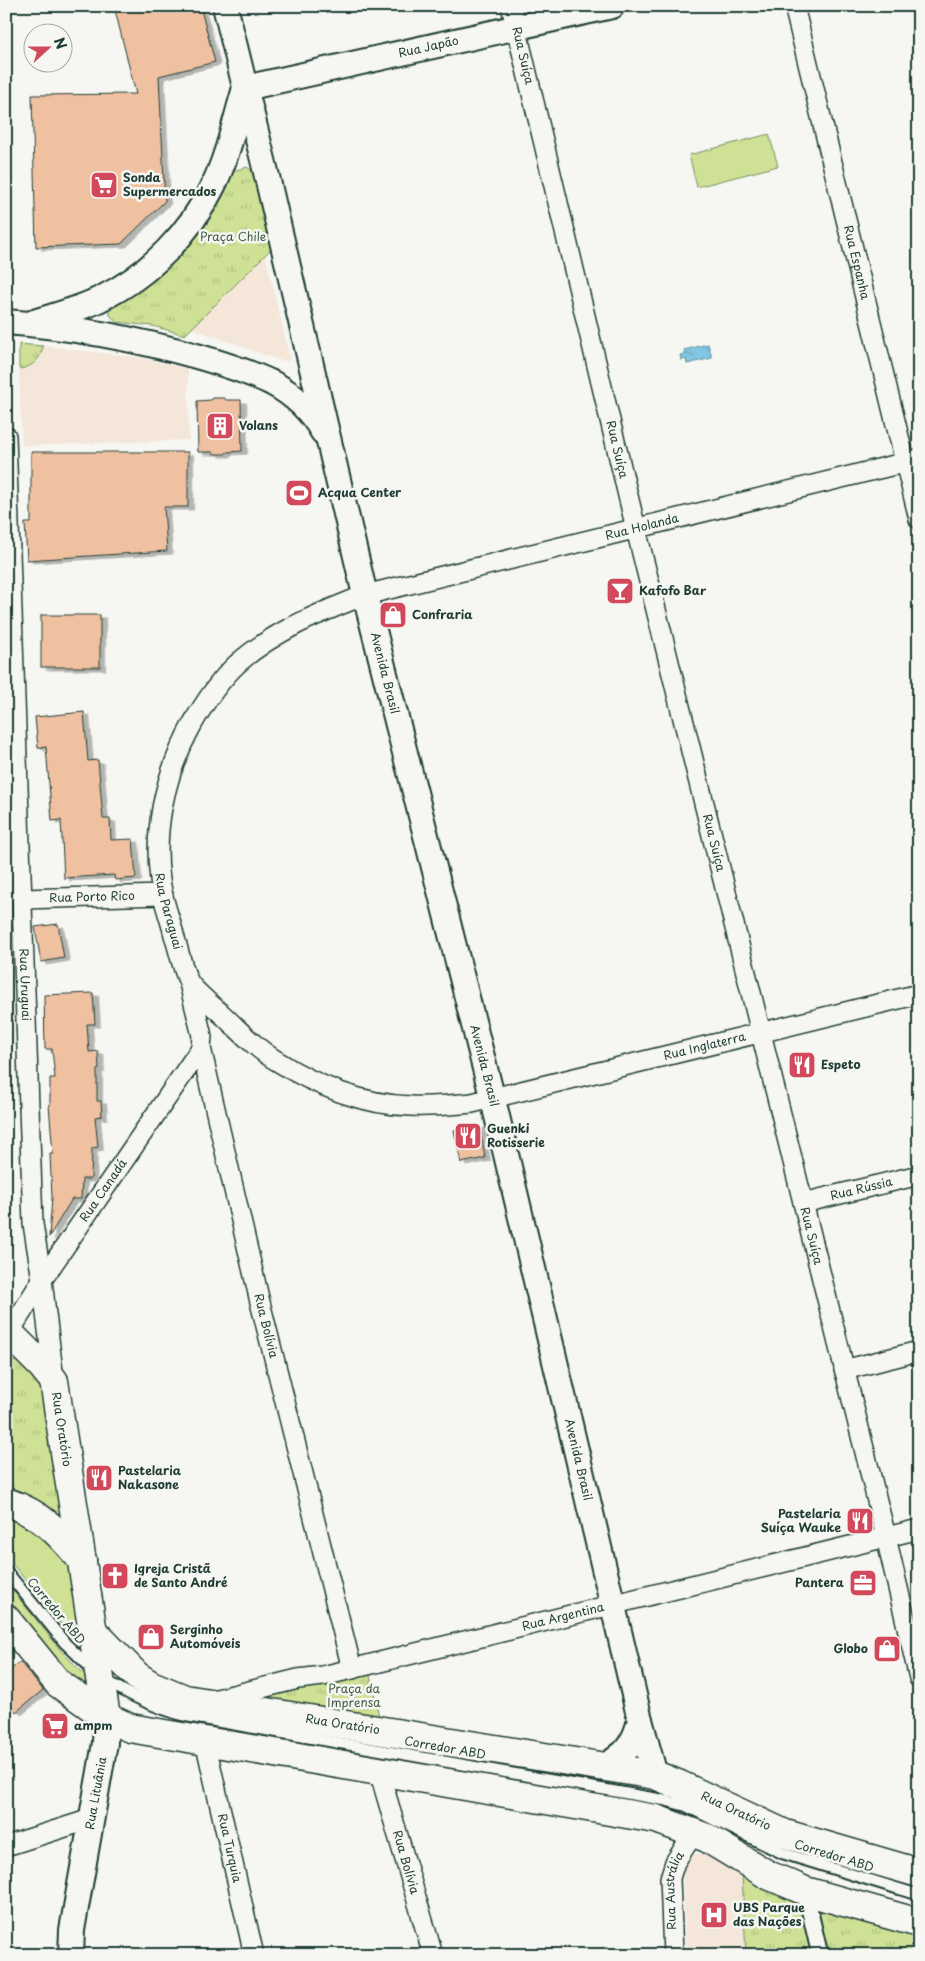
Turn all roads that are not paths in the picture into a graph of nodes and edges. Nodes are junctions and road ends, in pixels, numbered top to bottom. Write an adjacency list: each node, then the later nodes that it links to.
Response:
1 (225, 6): 6 (street)
2 (511, 6): 5 (street, Rua Suíça)
3 (612, 6): 5 (street, Rua Japão)
4 (794, 6): 17 (street, Rua Espanha)
5 (516, 29): 6 (street, Rua Japão); 19 (street, Rua Suíça)
6 (245, 88): 7 (street); 8 (street)
7 (222, 163): 8 (street); 9 (street)
8 (265, 168): 13 (street)
9 (103, 298): 11 (street); 12 (street)
10 (6, 322): 11 (street)
11 (30, 323): 12 (street)
12 (111, 335): 14 (street)
13 (310, 360): 14 (street); 16 (street)
14 (272, 383): 16 (street)
15 (6, 436): 22 (street, Rua Uruguai)
16 (330, 442): 20 (street, Avenida Brasil)
17 (912, 461): 18 (street, Rua Espanha); 19 (street, Rua Holanda)
18 (919, 519)
19 (636, 529): 20 (street, Rua Holanda); 25 (street, Rua Suíça)
20 (365, 595): 21 (street, Rua Paraguai); 27 (street, Avenida Brasil)
21 (163, 895): 22 (street, Rua Porto Rico); 23 (street, Rua Paraguai)
22 (22, 899): 30 (street, Rua Uruguai)
23 (189, 982): 26 (street, Rua Bolívia); 27 (street, Rua Paraguai)
24 (919, 994): 25 (street, Rua Inglaterra)
25 (762, 1032): 27 (street, Rua Inglaterra); 29 (street, Rua Suíça)
26 (201, 1048): 30 (street, Rua Canadá); 43 (street, Rua Bolívia)
27 (492, 1098): 40 (street, Avenida Brasil)
28 (919, 1175): 29 (street, Rua Rússia)
29 (803, 1203): 33 (street, Rua Suíça)
30 (42, 1280): 31 (street, Rua Canadá); 34 (street, Rua Uruguai)
31 (11, 1342): 34 (main road, Rua Oratório)
32 (919, 1351): 33 (street)
33 (844, 1370): 37 (street, Rua Suíça)
34 (54, 1381): 38 (main road, Rua Oratório)
35 (6, 1502): 38 (main road)
36 (919, 1529): 37 (street, Rua Argentina)
37 (886, 1537): 40 (street, Rua Argentina); 45 (street, Rua Suíça)
38 (82, 1560): 42 (main road, Rua Oratório)
39 (6, 1571): 44 (lane, Corredor ABD)
40 (614, 1606): 43 (street, Rua Argentina); 48 (street, Avenida Brasil)
41 (6, 1619): 47 (main road)
42 (94, 1631): 44 (main road, Rua Lituânia); 46 (main road, Rua Oratório)
43 (352, 1669): 46 (street, Rua Argentina)
44 (100, 1676): 47 (main road, Rua Lituânia); 58 (lane, Corredor ABD)
45 (919, 1678)
46 (206, 1702): 50 (main road, Rua Oratório)
47 (106, 1717): 49 (main road); 53 (street, Rua Lituânia)
48 (640, 1720): 50 (street); 52 (street, Avenida Brasil)
49 (205, 1741): 51 (main road); 61 (street, Rua Turquia)
50 (602, 1768): 52 (main road, Rua Oratório)
51 (379, 1771): 54 (main road); 62 (street, Rua Bolívia)
52 (655, 1775): 56 (main road, Rua Oratório)
53 (91, 1819): 55 (street); 60 (street, Rua Lituânia)
54 (694, 1832): 57 (main road); 63 (street, Rua Austrália)
55 (6, 1846)
56 (919, 1873)
57 (806, 1890): 59 (main road); 64 (street)
58 (919, 1895)
59 (919, 1923)
60 (71, 1955)
61 (254, 1955)
62 (432, 1955)
63 (673, 1955)
64 (820, 1955)

